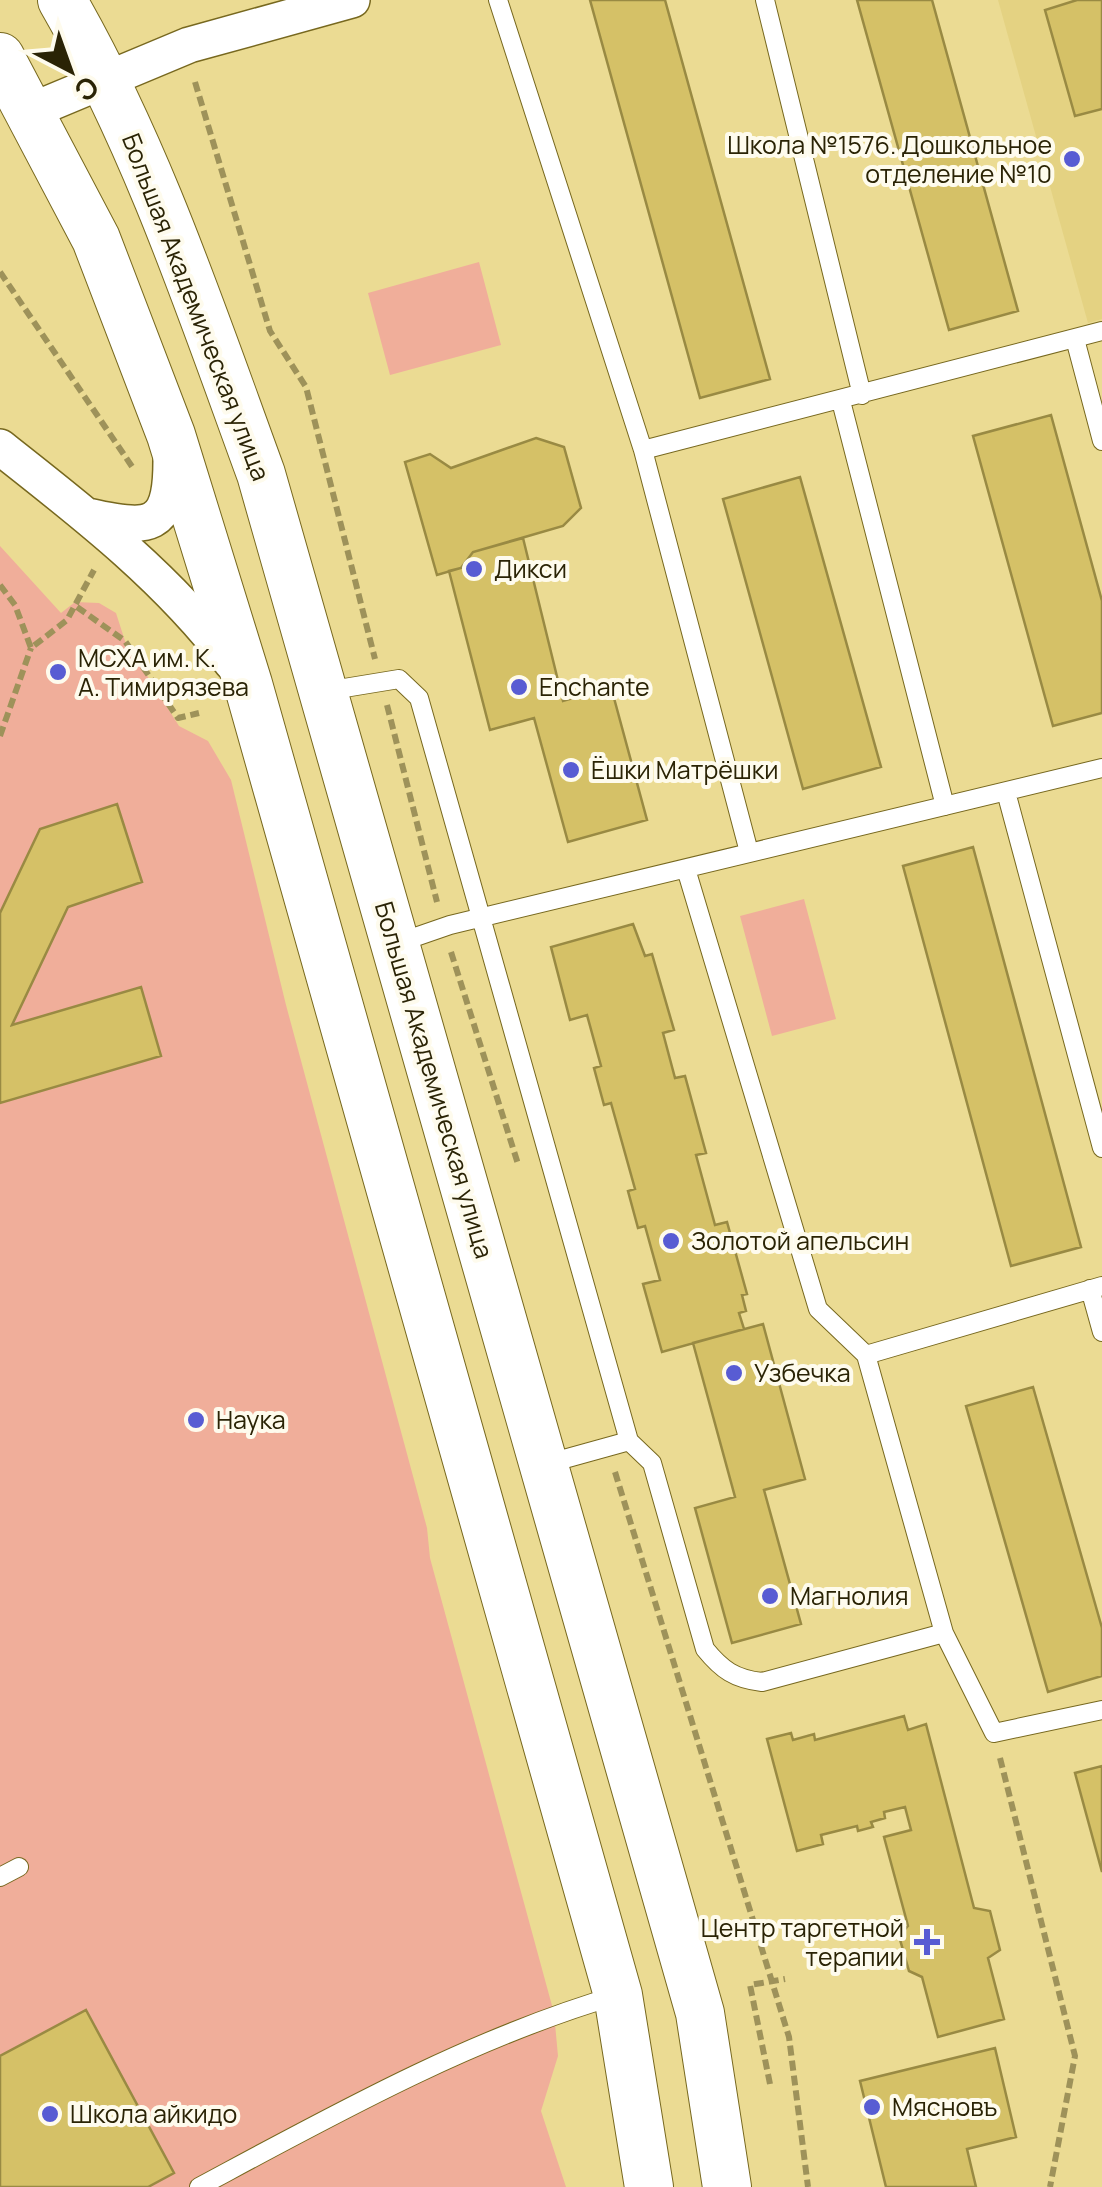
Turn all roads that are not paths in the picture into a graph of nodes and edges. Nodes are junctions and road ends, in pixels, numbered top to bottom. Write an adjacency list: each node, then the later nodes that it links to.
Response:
1 (62, 0): 6 (main road, Большая Академическая улица)
2 (352, 0): 6 (street)
3 (498, 0): 15 (lane)
4 (765, 0): 10 (lane)
5 (0, 57): 7 (main road)
6 (106, 77): 7 (street); 18 (main road, Большая Академическая улица)
7 (31, 111): 12 (main road)
8 (1102, 331): 9 (lane)
9 (1074, 338): 10 (lane); 13 (lane)
10 (862, 396): 11 (lane)
11 (841, 401): 15 (lane); 21 (lane)
12 (171, 435): 16 (street); 17 (main road)
13 (1102, 441)
14 (0, 446): 16 (street)
15 (643, 450): 22 (lane)
16 (88, 516): 17 (street)
17 (248, 684): 36 (main road)
18 (323, 692): 24 (lane); 25 (main road, Большая Академическая улица)
19 (1102, 768): 20 (lane)
20 (1006, 792): 21 (lane); 26 (lane)
21 (945, 806): 22 (lane)
22 (749, 852): 23 (lane)
23 (686, 869): 24 (lane); 29 (lane)
24 (479, 918): 25 (lane); 30 (lane)
25 (394, 944): 31 (main road, Большая Академическая улица)
26 (1102, 1148)
27 (1096, 1288): 28 (lane); 29 (lane)
28 (1102, 1332)
29 (866, 1355): 32 (lane)
30 (629, 1440): 31 (lane); 32 (lane)
31 (546, 1464): 39 (main road, Большая Академическая улица)
32 (944, 1633): 33 (lane)
33 (1102, 1710)
34 (19, 1867): 35 (lane)
35 (0, 1876)
36 (618, 1995): 37 (lane); 38 (main road)
37 (198, 2187)
38 (649, 2187)
39 (727, 2187)

